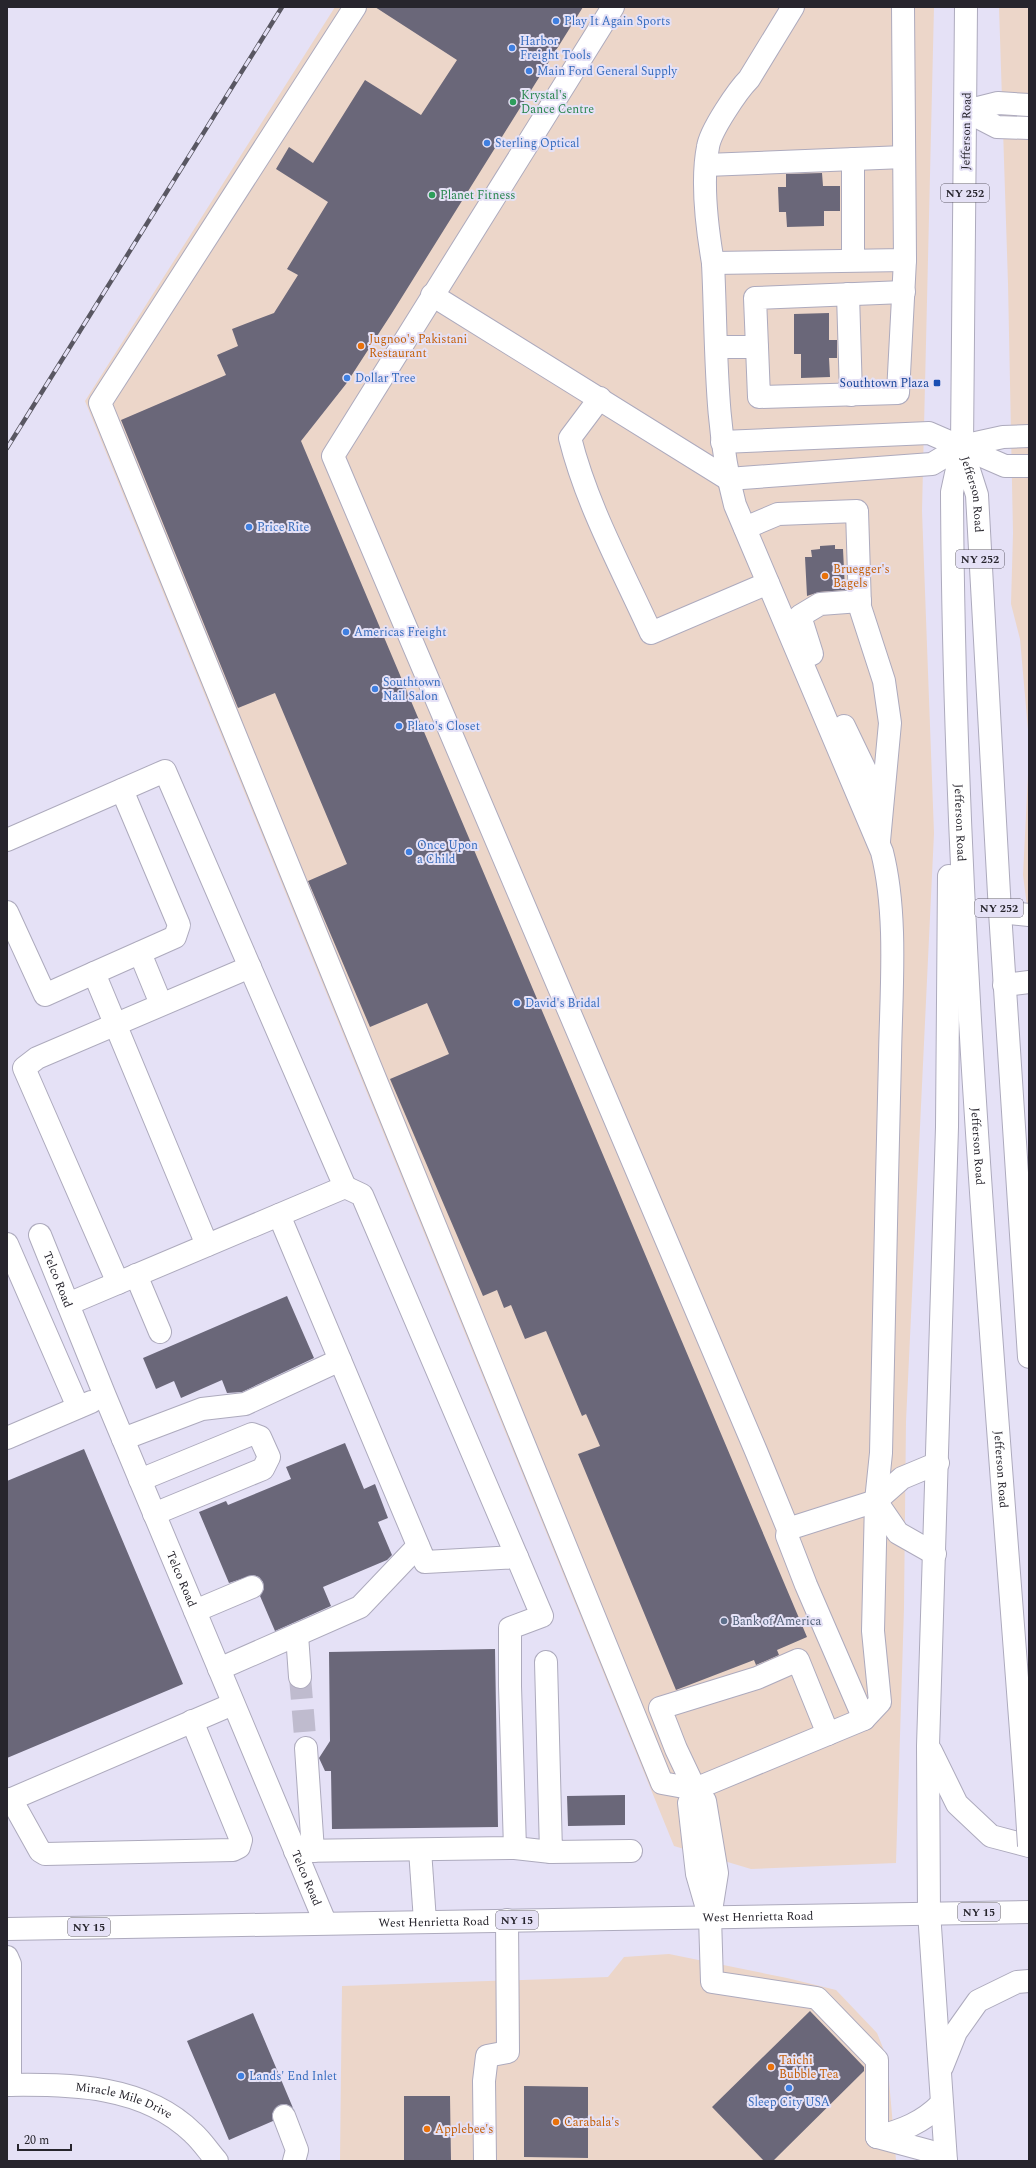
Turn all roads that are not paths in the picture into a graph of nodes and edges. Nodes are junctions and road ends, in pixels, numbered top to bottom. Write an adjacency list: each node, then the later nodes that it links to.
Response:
1 (355, 7): 81 (main road)
2 (613, 7): 17 (main road)
3 (793, 7): 11 (main road)
4 (903, 7): 9 (main road)
5 (966, 7): 7 (main road, Jefferson Road / NY 252)
6 (1029, 104): 7 (main road)
7 (966, 111): 8 (main road); 24 (main road, Jefferson Road / NY 252)
8 (1029, 128)
9 (904, 157): 10 (main road); 13 (main road)
10 (853, 159): 11 (main road); 12 (main road)
11 (706, 165): 14 (main road)
12 (852, 260): 13 (main road); 14 (main road)
13 (905, 260): 15 (main road)
14 (713, 263): 18 (main road)
15 (904, 292): 16 (main road); 20 (main road)
16 (848, 294): 19 (main road); 20 (main road)
17 (432, 295): 21 (main road); 65 (main road)
18 (717, 347): 19 (main road); 23 (main road)
19 (757, 347): 20 (main road)
20 (851, 395)
21 (600, 398): 26 (main road); 28 (main road)
22 (1029, 436): 24 (main road)
23 (722, 442): 24 (main road); 26 (main road)
24 (962, 446): 25 (main road); 26 (main road); 30 (main road, Jefferson Road / NY 252); 36 (main road, Jefferson Road / NY 252)
25 (1029, 466)
26 (728, 479): 27 (main road)
27 (745, 528): 28 (main road); 29 (main road)
28 (768, 583): 34 (main road)
29 (860, 601): 32 (main road); 32 (main road)
30 (957, 786): 61 (main road); 83 (main road, Jefferson Road / NY 252, bridge)
31 (122, 790): 33 (main road); 38 (main road); 39 (main road)
32 (882, 806): 34 (main road)
33 (7, 840)
34 (878, 844): 63 (main road)
35 (7, 912): 40 (main road)
36 (1000, 912): 37 (main road); 42 (main road, Jefferson Road / NY 252)
37 (1029, 915)
38 (140, 953): 40 (main road); 43 (main road)
39 (250, 966): 43 (main road); 47 (main road)
40 (94, 973): 44 (main road)
41 (1029, 982): 42 (main road)
42 (1004, 985): 45 (main road, Jefferson Road / NY 252)
43 (161, 1004): 44 (main road)
44 (115, 1024): 51 (main road); 52 (main road)
45 (1014, 1142): 46 (main road); 55 (main road, Jefferson Road / NY 252)
46 (1029, 1167)
47 (345, 1187): 48 (main road); 68 (main road)
48 (279, 1215): 51 (main road); 56 (main road)
49 (40, 1235): 53 (main road, Telco Road)
50 (7, 1244): 58 (main road)
51 (207, 1245): 52 (main road)
52 (127, 1279): 53 (main road); 54 (main road)
53 (68, 1304): 57 (main road, Telco Road)
54 (160, 1332)
55 (1029, 1358)
56 (340, 1360): 60 (main road); 66 (main road)
57 (105, 1396): 58 (main road); 60 (main road, Telco Road)
58 (78, 1408): 59 (main road)
59 (7, 1438)
60 (123, 1439): 62 (main road, Telco Road)
61 (938, 1463): 63 (main road); 67 (main road)
62 (140, 1480): 64 (main road, Telco Road); 64 (main road)
63 (876, 1501): 65 (main road); 67 (main road); 76 (main road)
64 (154, 1514): 70 (main road, Telco Road)
65 (788, 1532): 76 (main road)
66 (418, 1546): 68 (main road); 71 (main road)
67 (935, 1554): 79 (main road)
68 (517, 1557): 84 (main road)
69 (252, 1587): 70 (main road)
70 (194, 1611): 73 (main road, Telco Road)
71 (297, 1635): 73 (main road); 74 (main road)
72 (546, 1662): 88 (main road)
73 (219, 1669): 75 (main road, Telco Road)
74 (300, 1677)
75 (233, 1704): 77 (main road); 86 (main road, Telco Road)
76 (864, 1719): 78 (main road)
77 (192, 1721): 82 (main road); 82 (main road)
78 (828, 1734): 81 (main road); 81 (main road)
79 (928, 1746): 83 (main road); 89 (main road)
80 (306, 1748): 86 (main road)
81 (695, 1789): 91 (main road)
82 (9, 1800)
83 (1029, 1846)
84 (515, 1848): 85 (main road); 88 (main road)
85 (420, 1850): 86 (main road); 93 (main road)
86 (304, 1851): 94 (main road, Telco Road)
87 (632, 1851): 88 (main road)
88 (551, 1852)
89 (929, 1912): 90 (main road, West Henrietta Road / NY 15); 91 (main road, West Henrietta Road / NY 15); 98 (main road)
90 (1029, 1912)
91 (710, 1917): 92 (main road, West Henrietta Road / NY 15); 102 (main road)
92 (507, 1920): 93 (main road, West Henrietta Road / NY 15); 105 (main road)
93 (425, 1921): 94 (main road, West Henrietta Road / NY 15)
94 (325, 1922): 95 (main road, West Henrietta Road / NY 15)
95 (7, 1929)
96 (7, 1957): 99 (main road, Miracle Mile Drive)
97 (1029, 1981): 98 (main road)
98 (940, 2074): 100 (main road)
99 (9, 2085): 103 (main road, Miracle Mile Drive)
100 (942, 2104): 102 (main road); 106 (main road)
101 (284, 2116): 104 (main road)
102 (877, 2137): 106 (main road)
103 (217, 2161)
104 (294, 2161)
105 (485, 2161)
106 (946, 2161)

